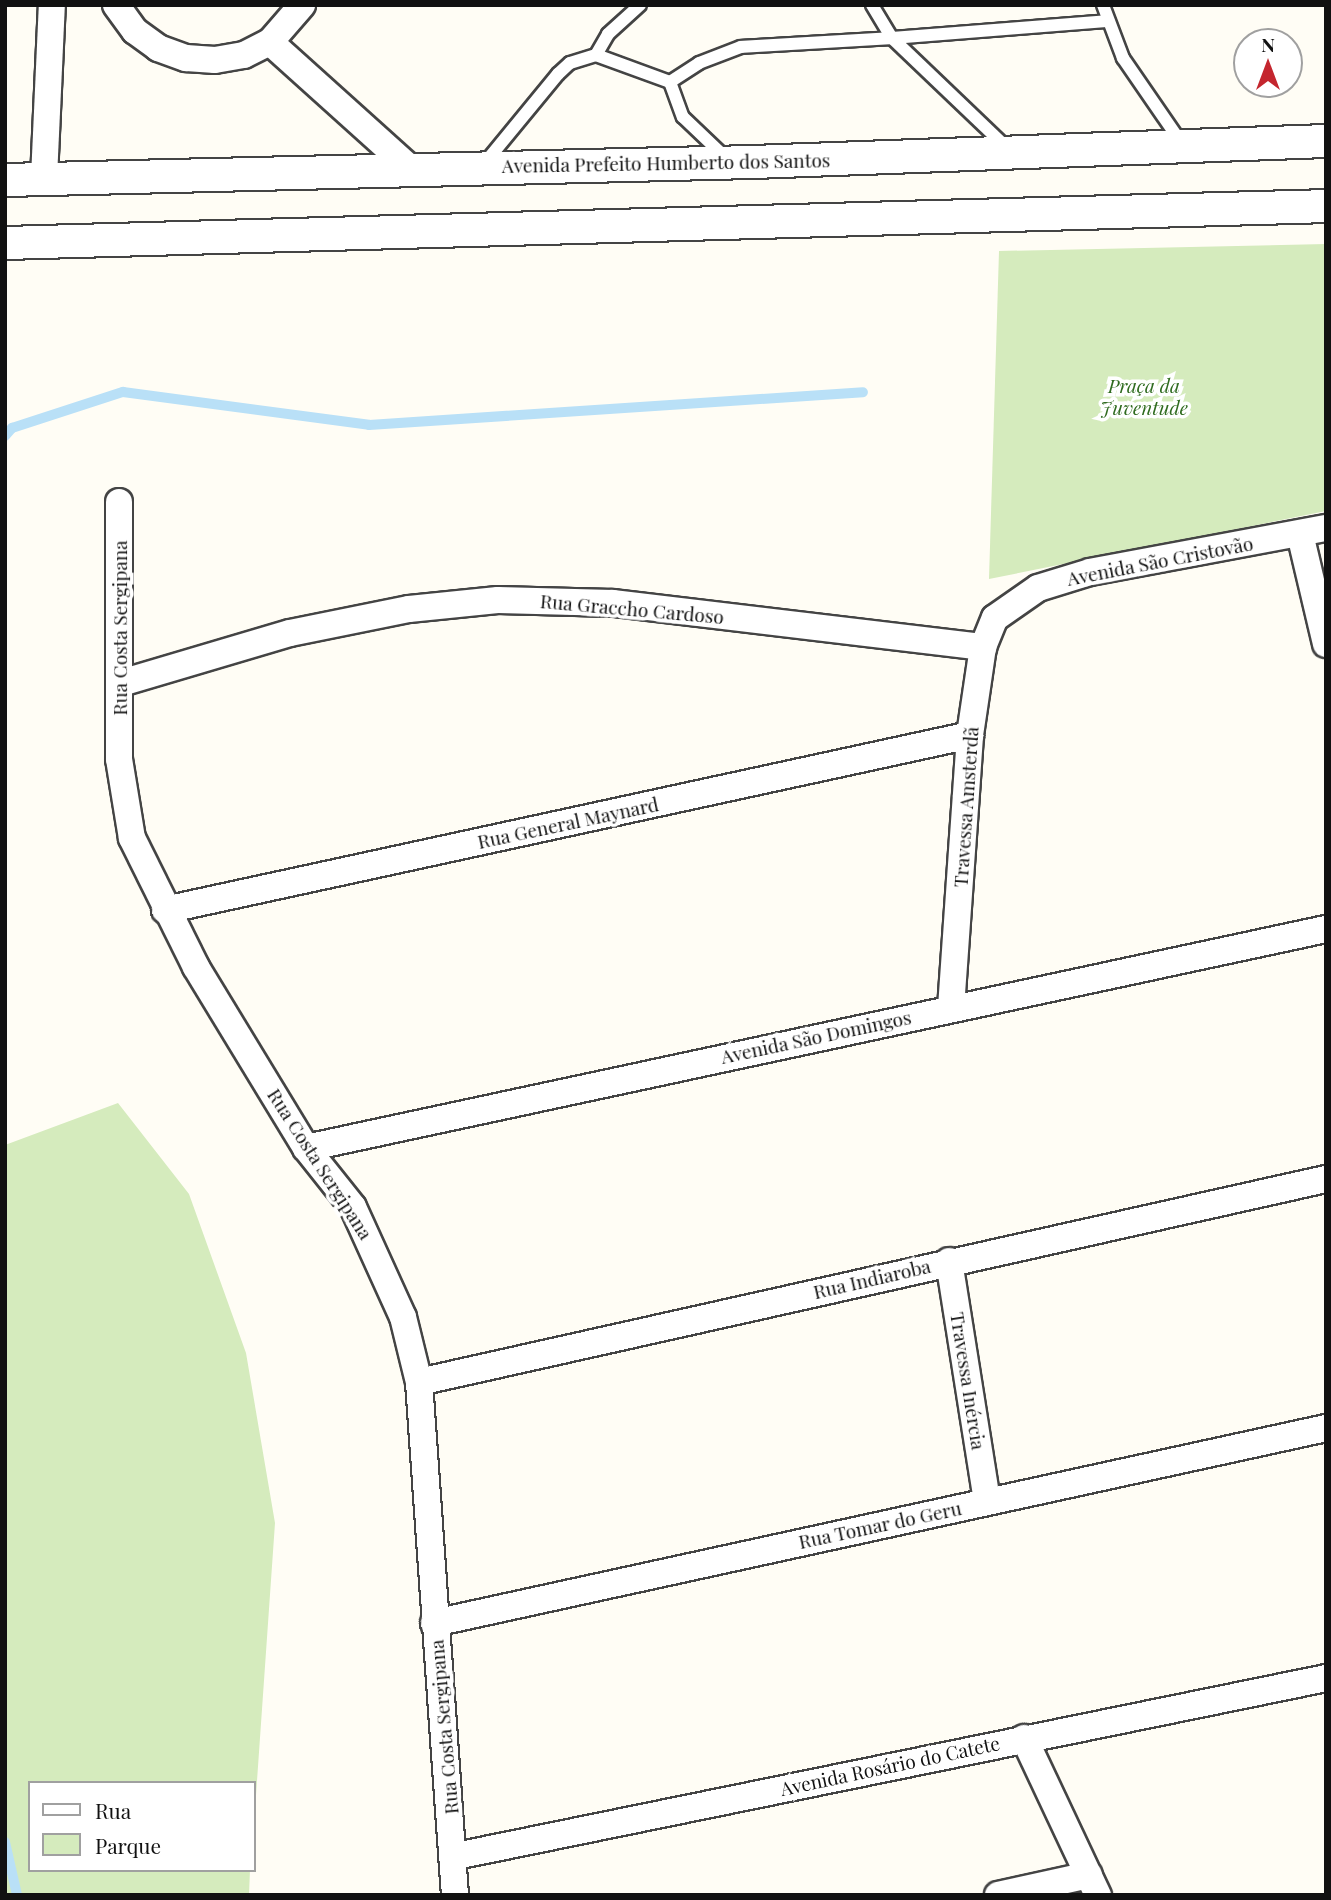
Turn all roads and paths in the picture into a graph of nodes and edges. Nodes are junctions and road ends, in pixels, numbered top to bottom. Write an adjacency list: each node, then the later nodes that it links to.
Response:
1 (52, 5): 18 (street)
2 (116, 5): 9 (street)
3 (302, 5): 9 (street)
4 (640, 5): 10 (lane)
5 (872, 5): 8 (lane)
6 (1103, 5): 7 (lane)
7 (1106, 21): 8 (lane); 13 (lane)
8 (892, 38): 11 (lane); 14 (lane)
9 (270, 42): 17 (street)
10 (596, 55): 11 (lane); 16 (lane)
11 (670, 82): 15 (lane)
12 (1326, 141): 13 (street, Avenida Prefeito Humberto dos Santos)
13 (1184, 147): 14 (street, Avenida Prefeito Humberto dos Santos)
14 (1012, 153): 15 (street, Avenida Prefeito Humberto dos Santos)
15 (730, 162): 16 (street, Avenida Prefeito Humberto dos Santos)
16 (482, 167): 17 (street, Avenida Prefeito Humberto dos Santos)
17 (411, 169): 18 (street, Avenida Prefeito Humberto dos Santos)
18 (44, 178): 19 (street, Avenida Prefeito Humberto dos Santos)
19 (5, 180)
20 (1326, 206): 21 (street)
21 (5, 243)
22 (119, 502): 28 (street, Rua Costa Sergipana)
23 (1326, 528): 24 (street, Avenida São Cristovão)
24 (1300, 534): 25 (street, Avenida São Cristovão); 26 (street)
25 (1002, 612): 27 (street, Travessa Amsterdã)
26 (1326, 644)
27 (983, 647): 28 (street, Rua Graccho Cardoso); 29 (street, Travessa Amsterdã)
28 (121, 683): 30 (street, Rua Costa Sergipana)
29 (970, 735): 30 (street, Rua General Maynard); 32 (street, Travessa Amsterdã)
30 (165, 910): 33 (street, Rua Costa Sergipana)
31 (1326, 929): 32 (street, Avenida São Domingos)
32 (951, 1008): 33 (street, Avenida São Domingos)
33 (306, 1148): 36 (street, Rua Costa Sergipana)
34 (1326, 1178): 35 (street, Rua Indiaroba)
35 (949, 1261): 36 (street, Rua Indiaroba); 38 (street, Travessa Inércia)
36 (419, 1382): 39 (street, Rua Costa Sergipana)
37 (1326, 1428): 38 (street, Rua Tomar do Geru)
38 (987, 1501): 39 (street, Rua Tomar do Geru)
39 (434, 1623): 42 (street, Rua Costa Sergipana)
40 (1326, 1678): 41 (street, Avenida Rosário do Catete)
41 (1024, 1738): 42 (street, Avenida Rosário do Catete); 43 (street)
42 (456, 1856): 44 (street, Rua Costa Sergipana)
43 (1093, 1885): 45 (street)
44 (455, 1895)
45 (998, 1895)

